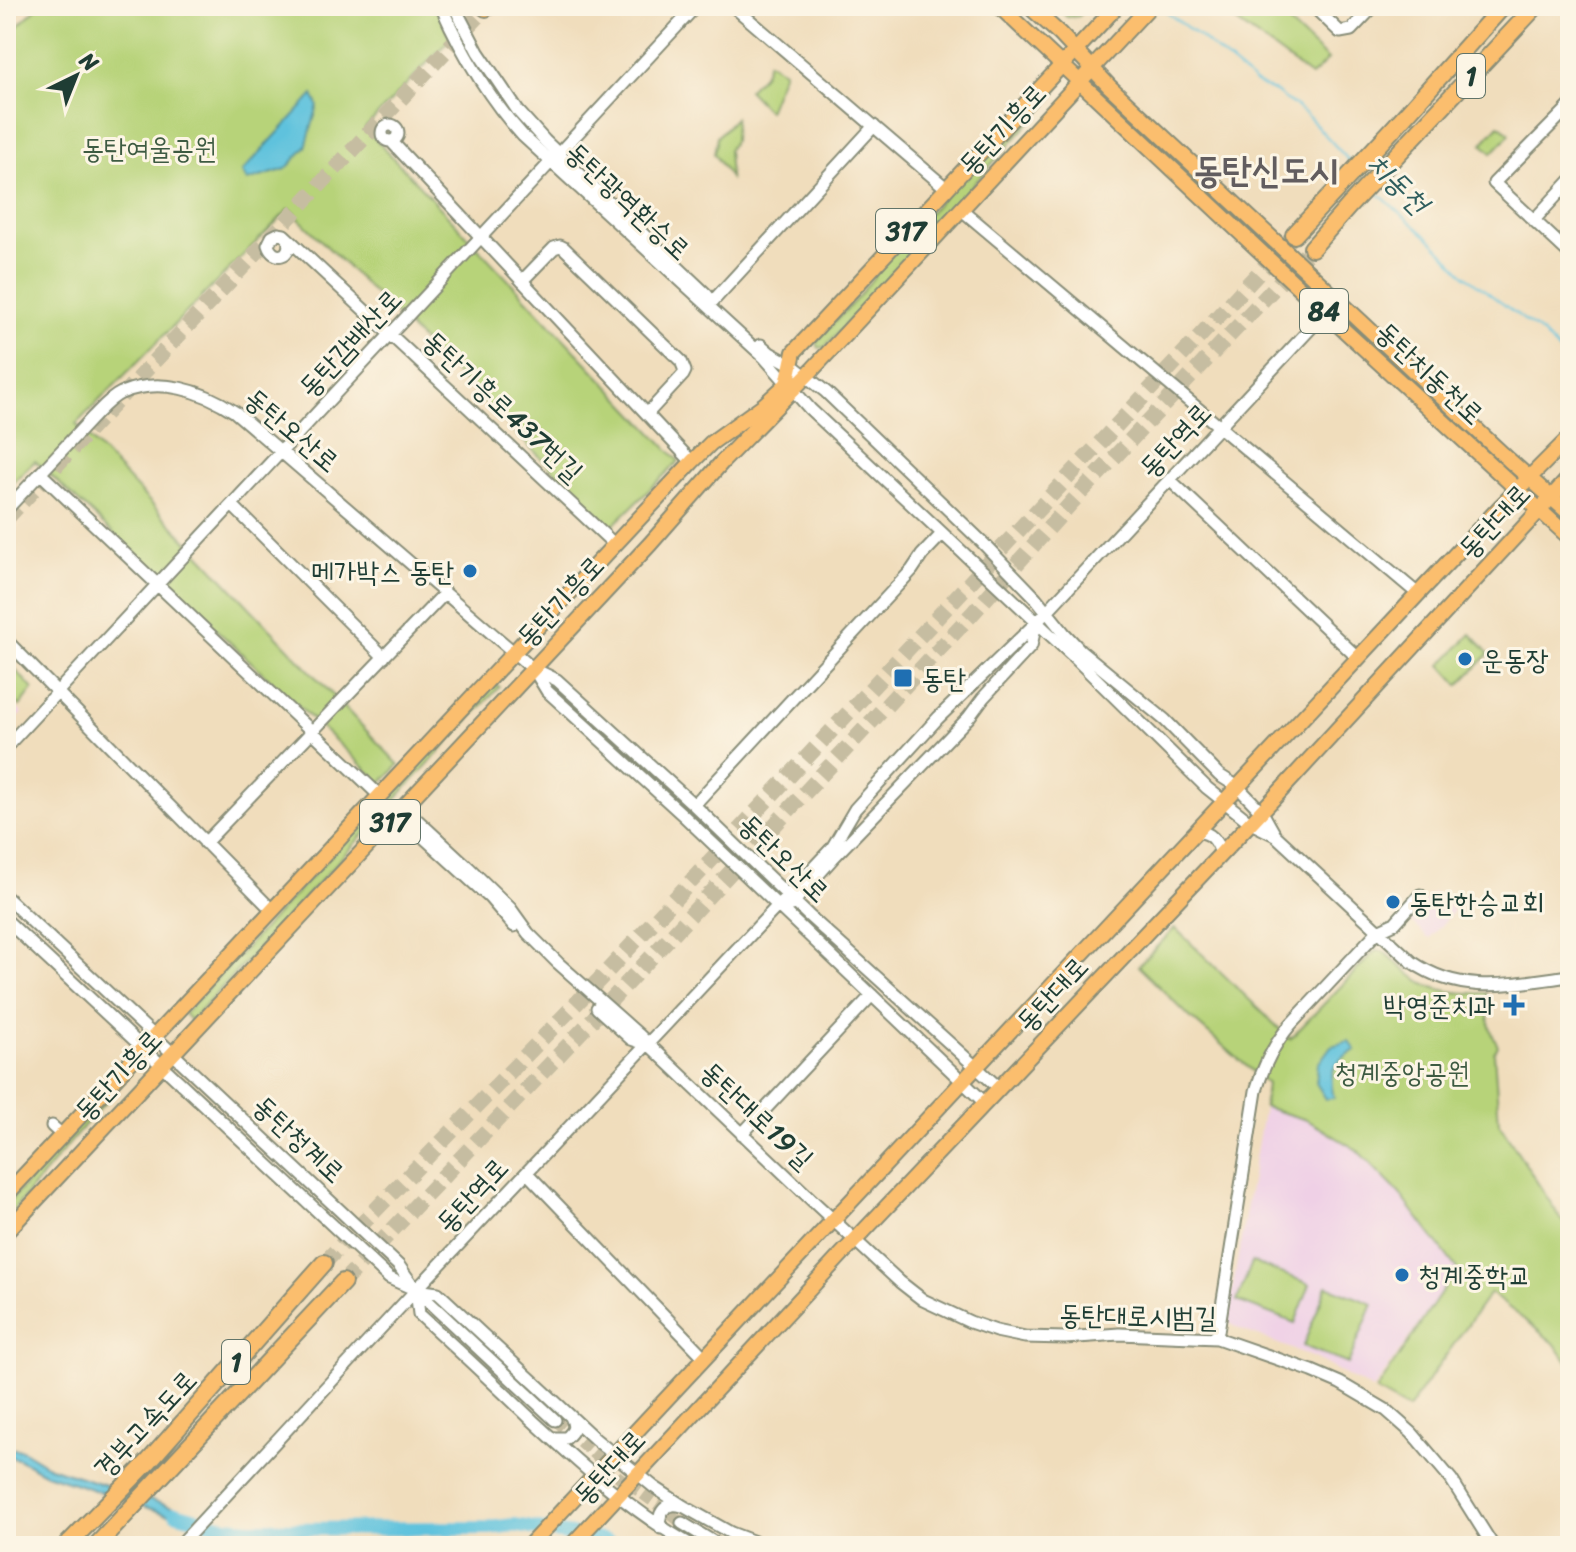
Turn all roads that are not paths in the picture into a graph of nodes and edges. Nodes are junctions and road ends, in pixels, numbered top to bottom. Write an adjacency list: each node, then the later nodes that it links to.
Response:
1 (441, 6): 22 (street, 동탄광역환승로)
2 (454, 6): 22 (street, 동탄광역환승로)
3 (696, 6): 22 (street, 동탄감배산로)
4 (733, 6): 20 (street)
5 (999, 6): 14 (main road, 84)
6 (1029, 6): 13 (main road, 84)
7 (1150, 6): 15 (main road, 동탄기흥로 / 317)
8 (1313, 6): 9 (street)
9 (1374, 6)
10 (1503, 6): 27 (highway, 1)
11 (1536, 6): 30 (highway, 1)
12 (1114, 9): 13 (main road, 동탄기흥로 / 317)
13 (1075, 50): 14 (main road, 동탄기흥로 / 317); 15 (main road, 84)
14 (1061, 65): 16 (main road, 84); 17 (main road, 동탄기흥로 / 317)
15 (1092, 69): 16 (main road, 동탄기흥로 / 317); 33 (main road, 동탄치동천로 / 84)
16 (1080, 82): 19 (main road, 동탄기흥로 / 317); 35 (main road, 동탄치동천로 / 84)
17 (1028, 101): 19 (main road); 24 (main road, 동탄기흥로 / 317)
18 (1570, 106): 26 (street)
19 (1046, 119): 25 (main road, 동탄기흥로 / 317)
20 (874, 126): 24 (street); 34 (street)
21 (391, 141): 28 (street)
22 (555, 158): 28 (street, 동탄감배산로); 34 (street, 동탄광역환승로); 41 (street, 동탄광역환승로)
23 (1570, 181): 26 (street)
24 (946, 188): 36 (main road, 동탄기흥로 / 317)
25 (962, 210): 38 (main road, 동탄기흥로 / 317); 43 (street)
26 (1534, 220): 31 (street)
27 (1294, 235)
28 (481, 237): 32 (street); 37 (street, 동탄감배산로)
29 (288, 244): 37 (street, 동탄기흥로437번길)
30 (1312, 248)
31 (1570, 254)
32 (522, 281): 42 (street); 42 (street)
33 (1337, 300): 35 (street, 동탄역로); 49 (main road, 동탄치동천로 / 84)
34 (713, 301): 39 (street, 동탄광역환승로)
35 (1326, 313): 43 (street, 동탄역로); 51 (main road, 동탄치동천로 / 84)
36 (811, 333): 38 (main road); 39 (main road, 동탄기흥로 / 317)
37 (391, 334): 45 (street, 동탄감배산로); 59 (street, 동탄기흥로437번길)
38 (827, 353): 40 (main road, 동탄기흥로 / 317)
39 (792, 365): 40 (street, 동탄광역환승로); 41 (main road, 동탄기흥로 / 317)
40 (806, 376): 41 (main road, 동탄기흥로 / 317); 63 (street, 동탄광역환승로)
41 (789, 387): 46 (main road, 동탄기흥로 / 317); 57 (street, 동탄광역환승로); 70 (main road, 동탄기흥로 / 317)
42 (647, 414): 46 (street)
43 (1219, 427): 50 (street, 동탄역로); 62 (street)
44 (1570, 437): 49 (main road, 동탄대로)
45 (282, 452): 47 (street, 동탄오산로); 53 (street, 동탄감배산로); 61 (street, 동탄오산로)
46 (692, 462): 59 (main road, 동탄기흥로 / 317)
47 (40, 473): 55 (street); 60 (street)
48 (1570, 477): 52 (main road, 동탄대로)
49 (1530, 479): 51 (main road, 동탄대로); 52 (main road, 동탄치동천로 / 84)
50 (1170, 480): 63 (street, 동탄역로); 69 (street)
51 (1518, 490): 54 (main road, 동탄치동천로 / 84); 62 (main road, 동탄대로)
52 (1551, 497): 54 (main road, 동탄대로); 56 (main road, 동탄치동천로 / 84)
53 (232, 505): 60 (street, 동탄감배산로); 68 (street)
54 (1540, 509): 58 (main road, 동탄치동천로 / 84); 81 (main road, 동탄대로)
55 (6, 510)
56 (1570, 514)
57 (942, 534): 64 (street); 79 (street)
58 (1570, 538)
59 (614, 544): 66 (main road, 동탄기흥로 / 317)
60 (158, 585): 73 (street, 동탄감배산로); 74 (street)
61 (445, 593): 66 (street, 동탄오산로); 68 (street)
62 (1418, 594): 69 (main road, 동탄대로)
63 (1047, 612): 64 (street, 동탄역로); 67 (street)
64 (1036, 623): 67 (street); 71 (street, 동탄역로); 72 (street, 동탄역로)
65 (6, 640): 73 (street)
66 (514, 652): 70 (street, 동탄오산로); 77 (main road, 동탄기흥로 / 317)
67 (1077, 654): 76 (street); 78 (street)
68 (384, 657): 74 (street)
69 (1358, 658): 76 (main road, 동탄대로)
70 (532, 668): 79 (street, 동탄오산로); 80 (main road, 동탄기흥로 / 317); 90 (street, 동탄오산로)
71 (990, 669): 72 (street); 89 (street, 동탄역로)
72 (1001, 678): 89 (street, 동탄역로)
73 (57, 692): 75 (street, 동탄감배산로); 85 (street)
74 (312, 730): 77 (street); 85 (street)
75 (6, 747)
76 (1238, 787): 78 (main road, 동탄대로); 81 (street)
77 (380, 796): 91 (main road, 동탄기흥로 / 317)
78 (1224, 802): 82 (street); 83 (main road, 동탄대로)
79 (694, 805): 89 (street, 동탄오산로)
80 (401, 810): 98 (street, 동탄대로19길); 101 (main road, 동탄기흥로 / 317)
81 (1262, 812): 82 (main road, 동탄대로); 84 (street)
82 (1251, 823): 84 (street); 86 (main road, 동탄대로)
83 (1196, 832): 86 (street); 103 (main road, 동탄대로)
84 (1275, 835): 93 (street)
85 (205, 843): 91 (street)
86 (1221, 854): 106 (main road, 동탄대로)
87 (1420, 895): 93 (street)
88 (6, 897): 96 (street, 동탄청계로)
89 (791, 899): 90 (street, 동탄역로); 97 (street, 동탄오산로)
90 (780, 910): 95 (street, 동탄오산로); 98 (street, 동탄역로)
91 (273, 911): 96 (main road, 동탄기흥로 / 317)
92 (6, 920): 99 (street)
93 (1378, 931): 94 (street); 120 (street)
94 (1570, 976)
95 (872, 995): 100 (street, 동탄오산로); 109 (street)
96 (155, 1037): 99 (main road, 동탄기흥로 / 317); 101 (street, 동탄청계로)
97 (945, 1039): 100 (street); 103 (street, 동탄오산로)
98 (647, 1045): 109 (street, 동탄대로19길); 110 (street, 동탄역로)
99 (144, 1049): 102 (street); 105 (main road, 동탄기흥로 / 317)
100 (931, 1052): 104 (street, 동탄오산로)
101 (173, 1054): 102 (main road, 동탄기흥로 / 317); 119 (street, 동탄청계로)
102 (162, 1066): 107 (main road, 동탄기흥로 / 317); 119 (street)
103 (976, 1067): 104 (main road, 동탄대로); 106 (street, 동탄오산로)
104 (963, 1082): 108 (street, 동탄오산로); 112 (main road, 동탄대로)
105 (112, 1083): 107 (main road); 111 (main road, 동탄기흥로 / 317)
106 (999, 1088): 108 (main road, 동탄대로)
107 (129, 1100): 113 (main road, 동탄기흥로 / 317)
108 (985, 1103): 114 (main road, 동탄대로)
109 (742, 1134): 112 (street, 동탄대로19길)
110 (527, 1173): 119 (street, 동탄역로); 121 (street)
111 (6, 1195)
112 (833, 1220): 114 (street, 동탄대로시범길); 115 (main road, 동탄대로)
113 (6, 1232)
114 (855, 1240): 117 (main road, 동탄대로); 120 (street, 동탄대로시범길)
115 (806, 1250): 117 (main road); 121 (main road, 동탄대로)
116 (324, 1263): 133 (highway, 경부고속도로 / 1)
117 (822, 1276): 126 (main road, 동탄대로)
118 (343, 1282): 134 (highway, 경부고속도로 / 1)
119 (416, 1290): 122 (street); 123 (street, 동탄청계로); 124 (street); 132 (street, 동탄역로)
120 (1217, 1338): 140 (street, 동탄대로시범길)
121 (705, 1358): 125 (main road, 동탄대로)
122 (570, 1415): 124 (street); 125 (street)
123 (555, 1420)
124 (552, 1438): 127 (street)
125 (614, 1455): 126 (street); 127 (main road, 동탄대로)
126 (638, 1474): 128 (main road, 동탄대로); 129 (street)
127 (594, 1476): 128 (street); 135 (main road, 동탄대로)
128 (618, 1495): 131 (street); 136 (main road, 동탄대로)
129 (683, 1506): 131 (street); 139 (street)
130 (682, 1523): 138 (street)
131 (661, 1528): 137 (street)
132 (182, 1543)
133 (66, 1546)
134 (96, 1546)
135 (529, 1546)
136 (571, 1546)
137 (693, 1546)
138 (720, 1546)
139 (765, 1546)
140 (1493, 1546)

